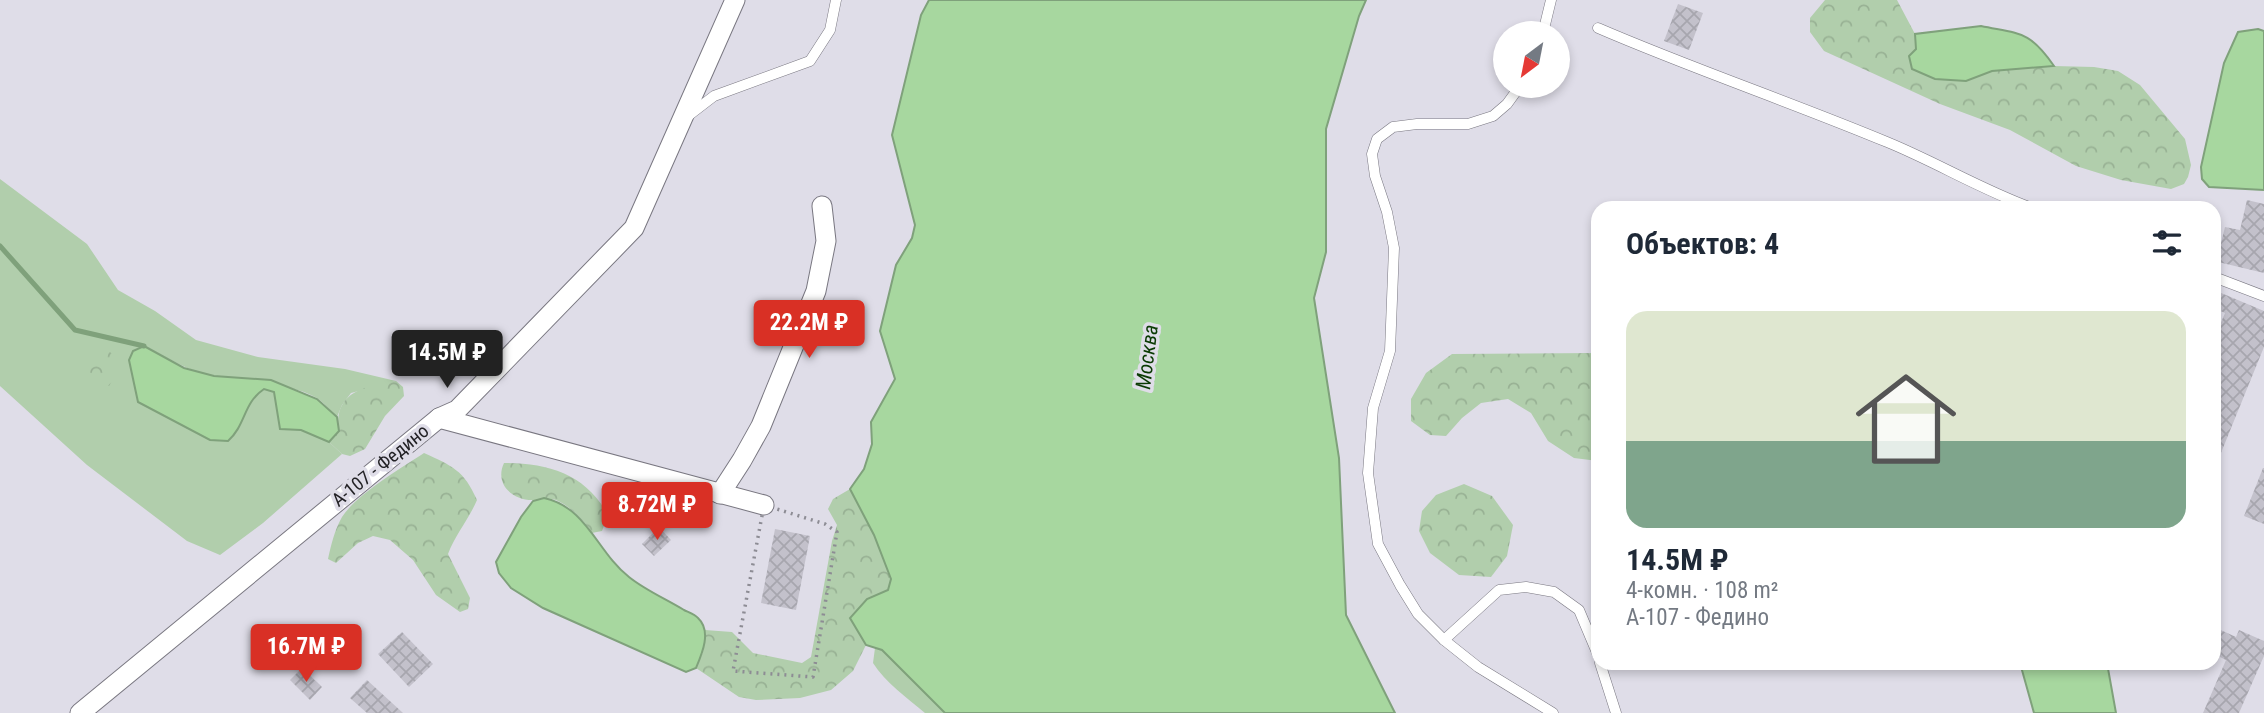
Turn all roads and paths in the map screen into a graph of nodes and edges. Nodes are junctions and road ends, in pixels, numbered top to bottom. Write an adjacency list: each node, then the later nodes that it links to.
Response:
1 (736, 0): 7 (street, А-107 - Федино)
2 (836, 0): 7 (lane)
3 (1551, 0): 4 (lane)
4 (1546, 21)
5 (1598, 29): 8 (lane)
6 (1511, 98): 16 (lane)
7 (682, 120): 12 (street, А-107 - Федино)
8 (2017, 201)
9 (822, 206): 13 (street)
10 (2221, 280): 11 (lane)
11 (2264, 296)
12 (439, 418): 13 (street); 18 (street, А-107 - Федино)
13 (720, 494): 14 (street)
14 (764, 505): 14 (path)
15 (1591, 639): 16 (lane)
16 (1444, 640): 19 (lane)
17 (1603, 670): 20 (lane)
18 (80, 713)
19 (1553, 713)
20 (1616, 713)

